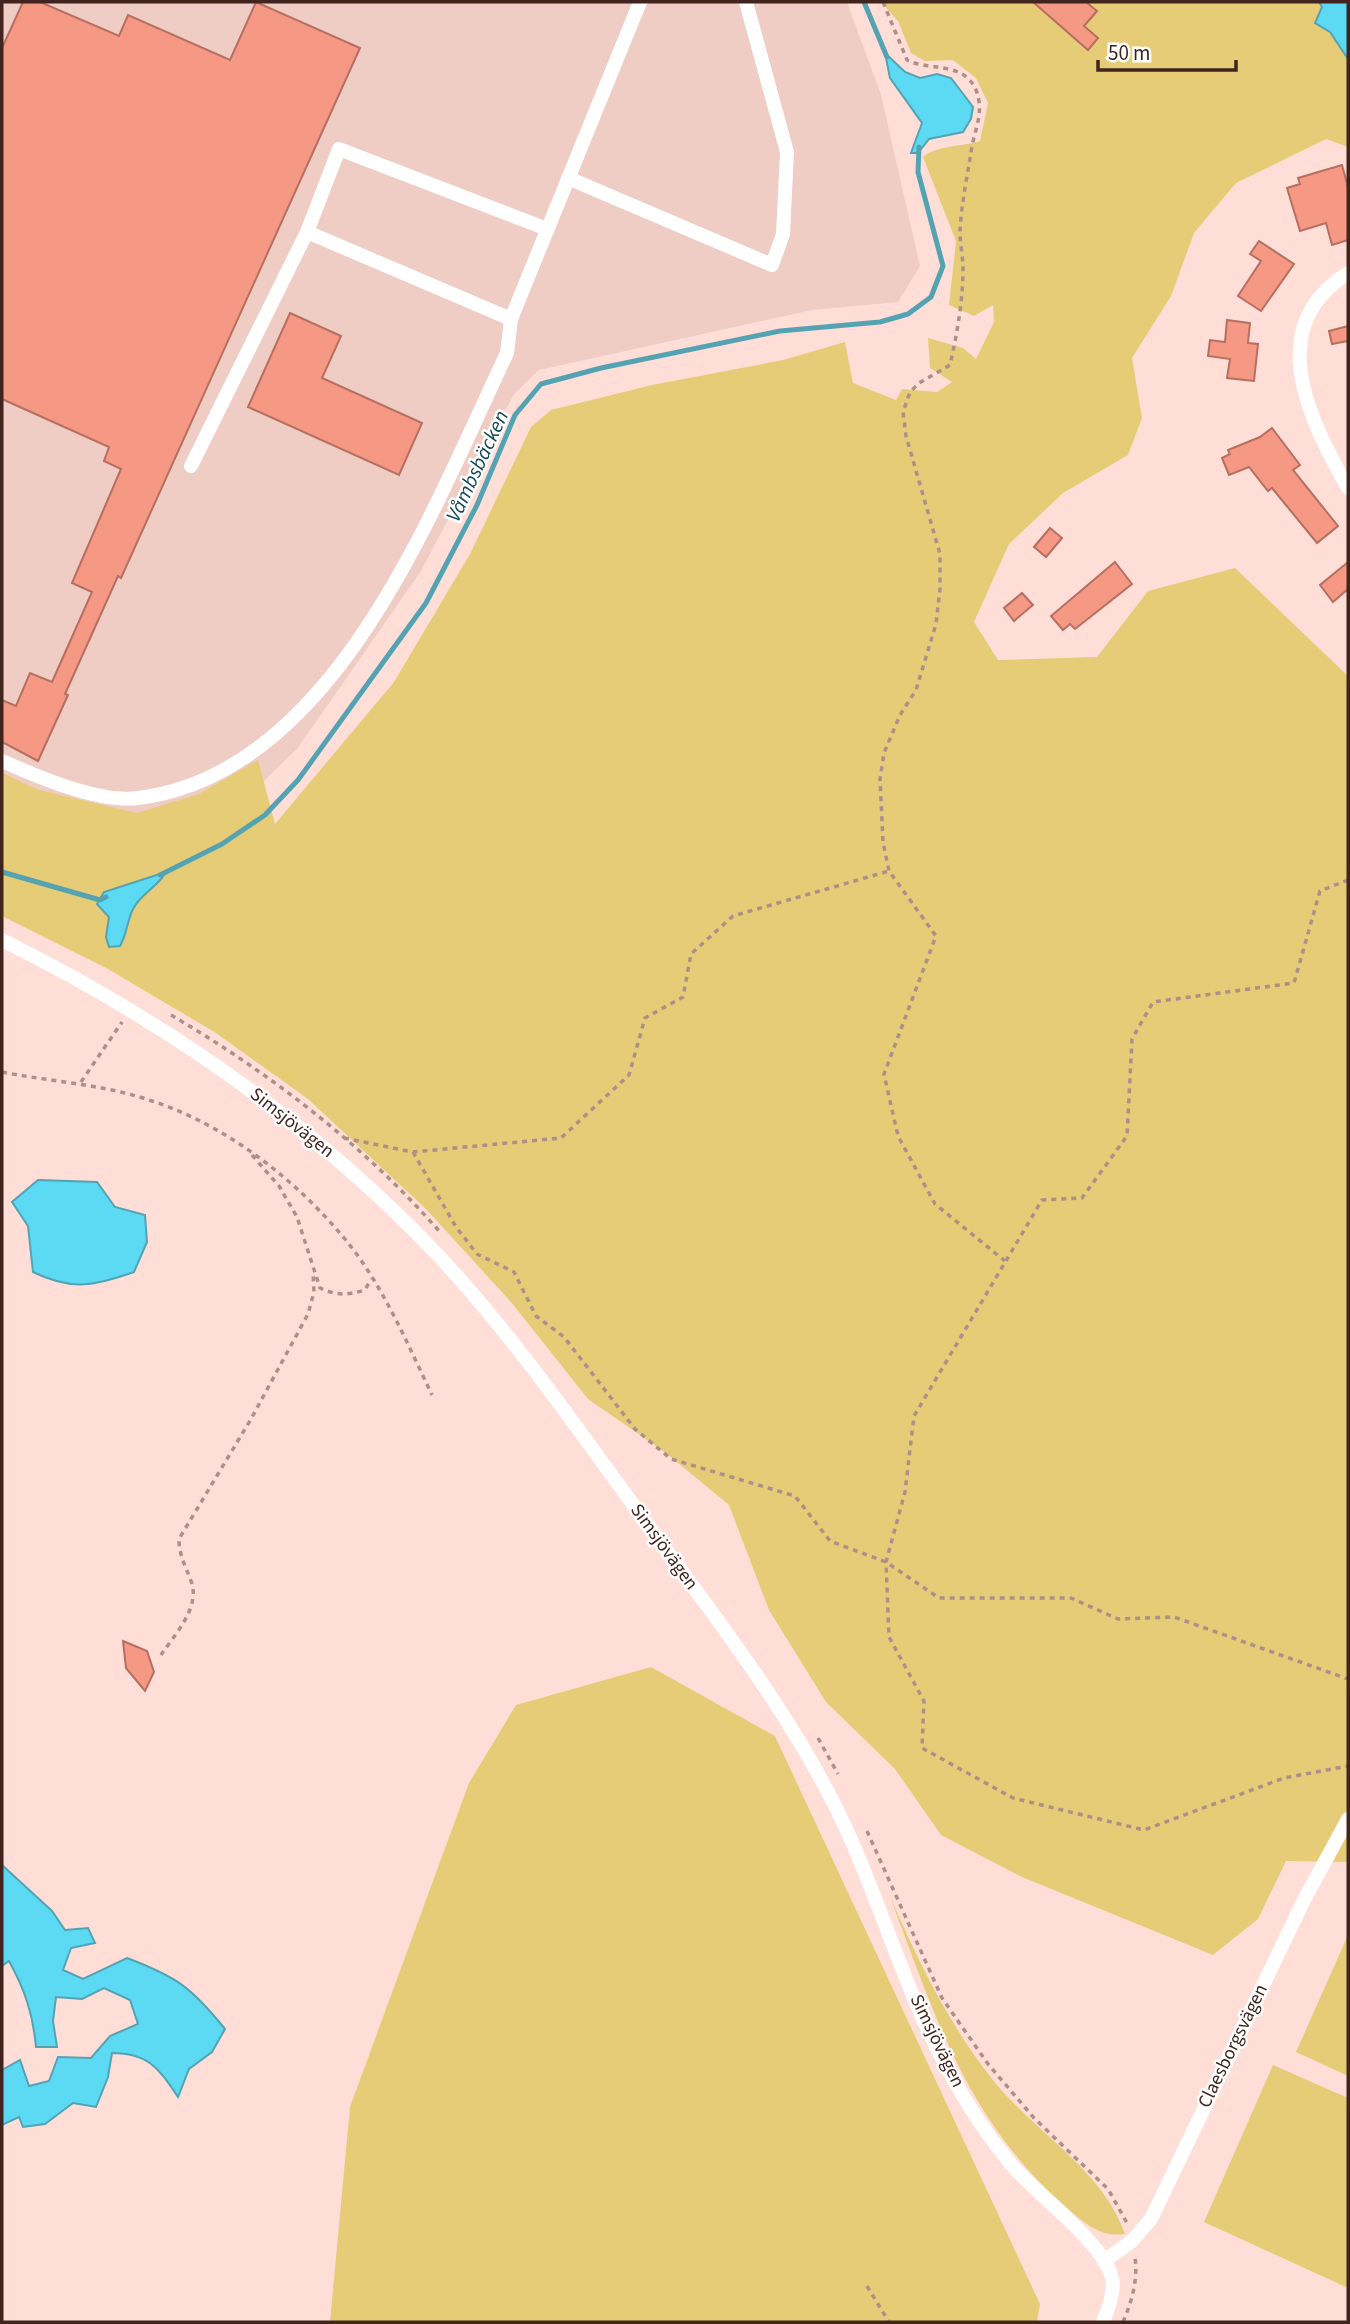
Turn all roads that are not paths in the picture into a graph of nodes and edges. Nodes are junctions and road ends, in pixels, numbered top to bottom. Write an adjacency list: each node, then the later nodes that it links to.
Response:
1 (640, 2): 3 (street)
2 (746, 2): 3 (street)
3 (568, 178): 4 (street)
4 (547, 229): 5 (street); 7 (street)
5 (307, 232): 7 (street); 8 (street)
6 (1348, 273): 9 (street)
7 (511, 319): 10 (street)
8 (191, 467)
9 (1348, 488)
10 (2, 761)
11 (2, 940): 13 (street, Simsjövägen)
12 (1348, 1819): 13 (street, Claesborgsvägen)
13 (1104, 2261): 14 (street, Simsjövägen)
14 (1103, 2322)

